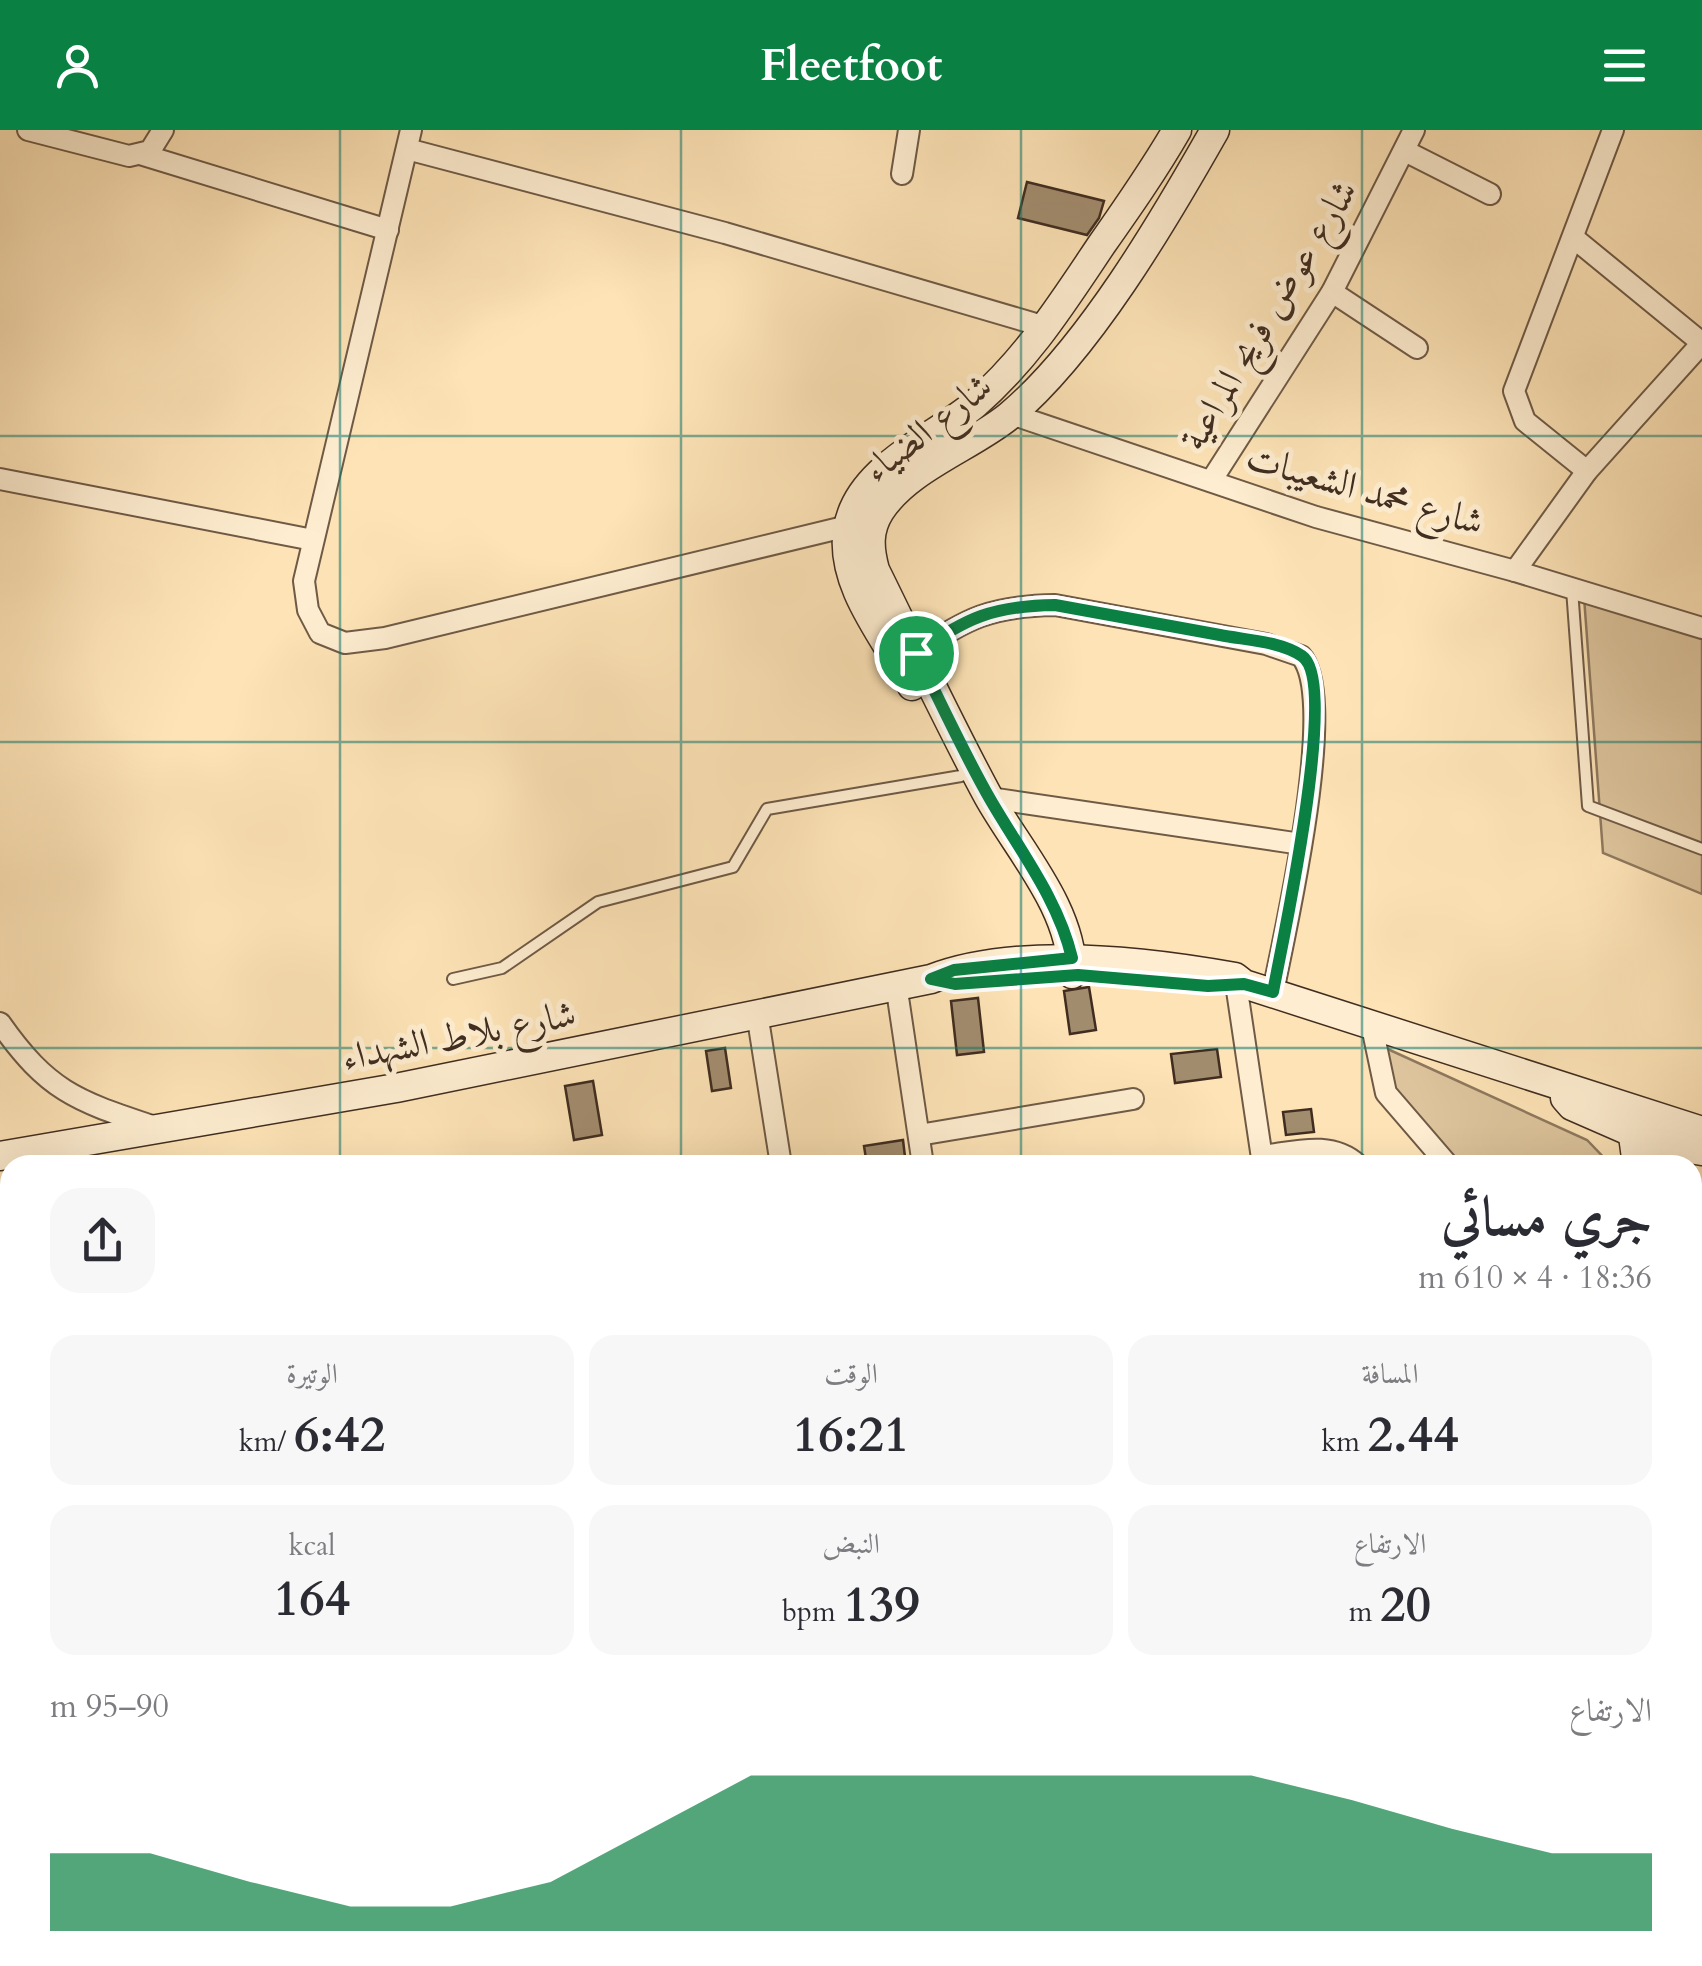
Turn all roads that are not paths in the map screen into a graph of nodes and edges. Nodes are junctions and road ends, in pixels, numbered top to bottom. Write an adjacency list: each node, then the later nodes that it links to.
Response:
1 (163, 130): 10 (street)
2 (909, 130): 11 (street)
3 (1177, 130): 16 (street, شارع الضياء)
4 (1214, 130): 19 (street, شارع الضياء)
5 (1414, 130): 9 (street, شارع عوض فريح المراعية)
6 (1613, 130): 14 (street)
7 (39, 131): 10 (street)
8 (409, 140): 13 (street); 16 (street)
9 (1405, 151): 12 (street); 15 (street, شارع عوض فريح المراعية)
10 (140, 154): 13 (street)
11 (902, 174)
12 (1490, 194)
13 (388, 230): 24 (street)
14 (1575, 239): 17 (street); 20 (street)
15 (1332, 292): 18 (street); 22 (street, شارع عوض فريح المراعية)
16 (1046, 327): 23 (street, شارع الضياء)
17 (1702, 343): 20 (street)
18 (1416, 348)
19 (1010, 414): 22 (street, شارع محمد الشعيبات); 28 (street, شارع الضياء)
20 (1587, 470): 25 (street)
21 (0, 479): 24 (street)
22 (1211, 481): 25 (street, شارع محمد الشعيبات)
23 (848, 526): 24 (street); 29 (street, شارع الضياء)
24 (314, 540)
25 (1515, 571): 26 (street, شارع محمد الشعيبات)
26 (1572, 588): 27 (street, شارع محمد الشعيبات); 32 (lane)
27 (1702, 628)
28 (916, 653): 30 (street, شارع الضياء); 31 (street)
29 (961, 776): 33 (street, شارع الضياء); 34 (lane)
30 (990, 798): 31 (street); 33 (street, شارع الضياء)
31 (1301, 844): 37 (street)
32 (1702, 849)
33 (1063, 967): 35 (street, شارع بلاط الشهداء); 36 (street, شارع بلاط الشهداء)
34 (453, 979)
35 (1238, 982): 37 (street, شارع بلاط الشهداء); 50 (street)
36 (896, 984): 38 (street, شارع بلاط الشهداء); 45 (street)
37 (1273, 992): 39 (street, شارع بلاط الشهداء)
38 (757, 1013): 42 (street, شارع بلاط الشهداء); 48 (street)
39 (1371, 1022): 44 (street, شارع بلاط الشهداء); 53 (street)
40 (0, 1023): 42 (street)
41 (1132, 1099): 45 (street)
42 (162, 1130): 47 (street, شارع بلاط الشهداء)
43 (1702, 1131): 44 (street, شارع بلاط الشهداء)
44 (1648, 1134): 46 (street, شارع بلاط الشهداء)
45 (918, 1135): 49 (street)
46 (1702, 1151)
47 (33, 1155)
48 (780, 1155)
49 (921, 1155)
50 (1262, 1155)
51 (1293, 1155): 52 (street)
52 (1345, 1155)
53 (1439, 1155)

